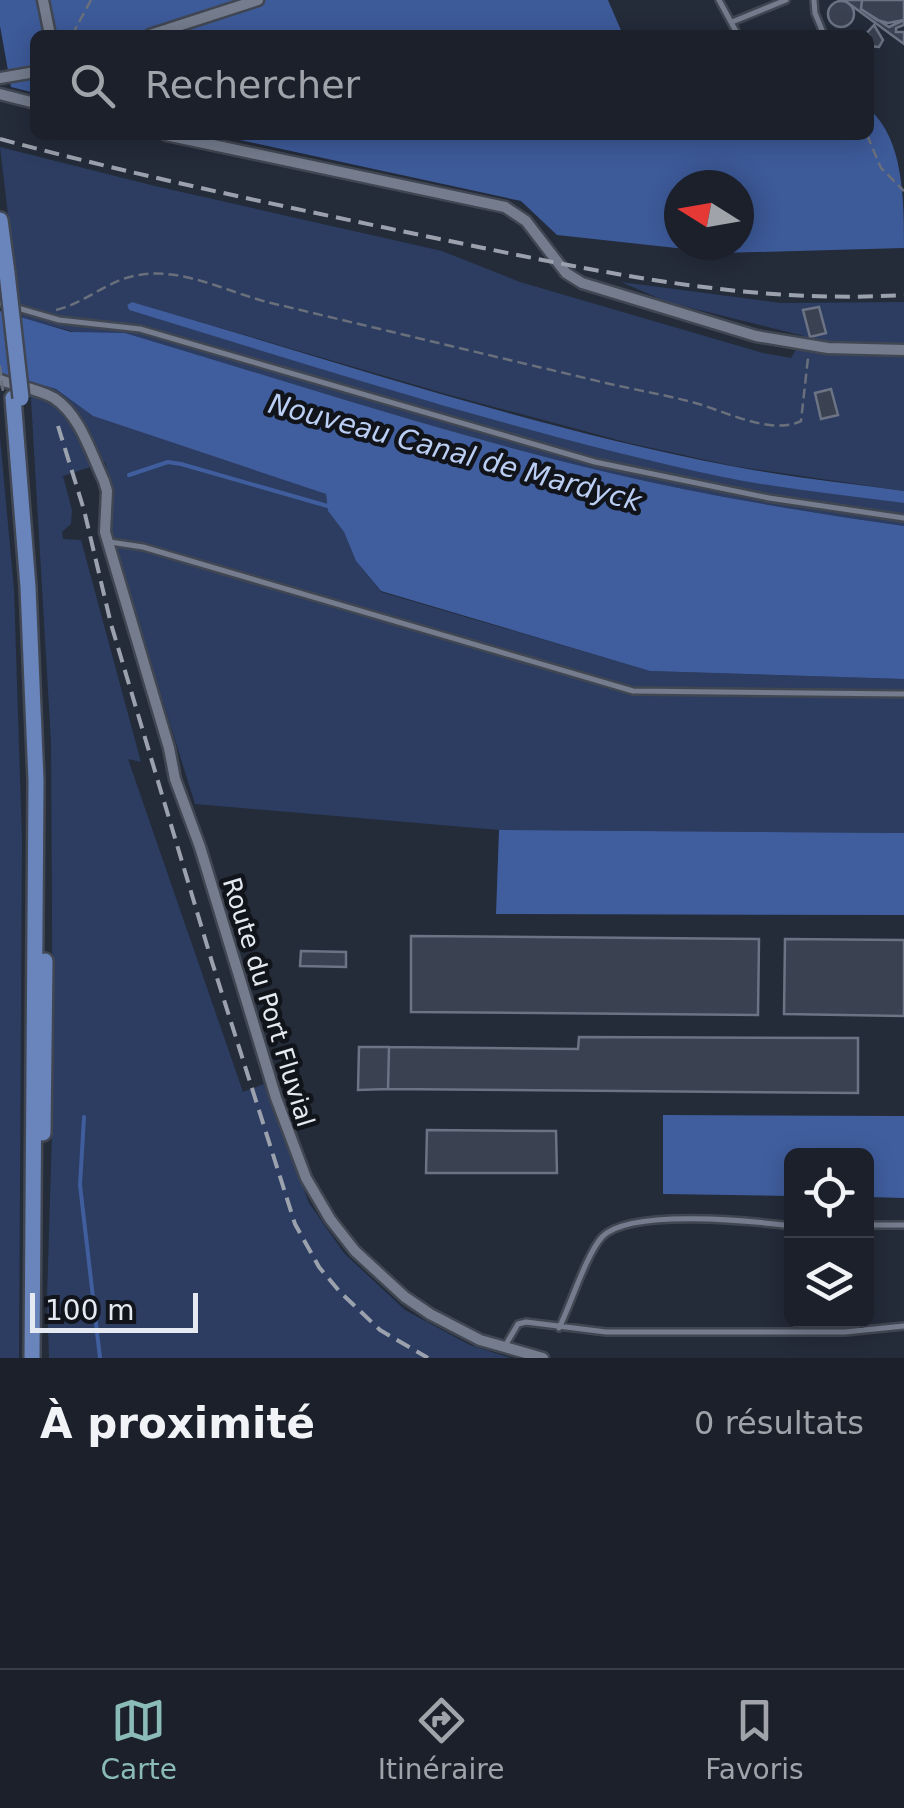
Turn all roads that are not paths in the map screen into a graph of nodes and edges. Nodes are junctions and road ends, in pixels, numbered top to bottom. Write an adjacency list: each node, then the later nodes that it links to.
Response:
1 (43, 0): 7 (street)
2 (258, 0): 8 (street)
3 (719, 0): 6 (lane)
4 (786, 0): 6 (lane)
5 (814, 0): 10 (lane)
6 (732, 22): 9 (lane)
7 (49, 30)
8 (165, 30)
9 (736, 30)
10 (822, 30)
11 (30, 73): 12 (street)
12 (0, 78)
13 (0, 94): 14 (street)
14 (30, 102)
15 (190, 140): 19 (street)
16 (0, 220): 17 (main road)
17 (3, 279): 20 (main road, bridge)
18 (0, 303): 21 (lane)
19 (904, 350)
20 (9, 392): 22 (street, Route du Port Fluvial); 31 (main road); 32 (main road)
21 (904, 518)
22 (107, 542): 23 (lane); 29 (street, Route du Port Fluvial)
23 (904, 694)
24 (784, 1225): 28 (lane)
25 (874, 1225): 26 (lane)
26 (904, 1225)
27 (904, 1326): 28 (lane)
28 (559, 1328): 30 (lane)
29 (491, 1344): 30 (street, Route du Port Fluvial); 33 (street)
30 (509, 1352): 34 (street, Route du Port Fluvial)
31 (32, 1358)
32 (40, 1358)
33 (486, 1358)
34 (543, 1358)

